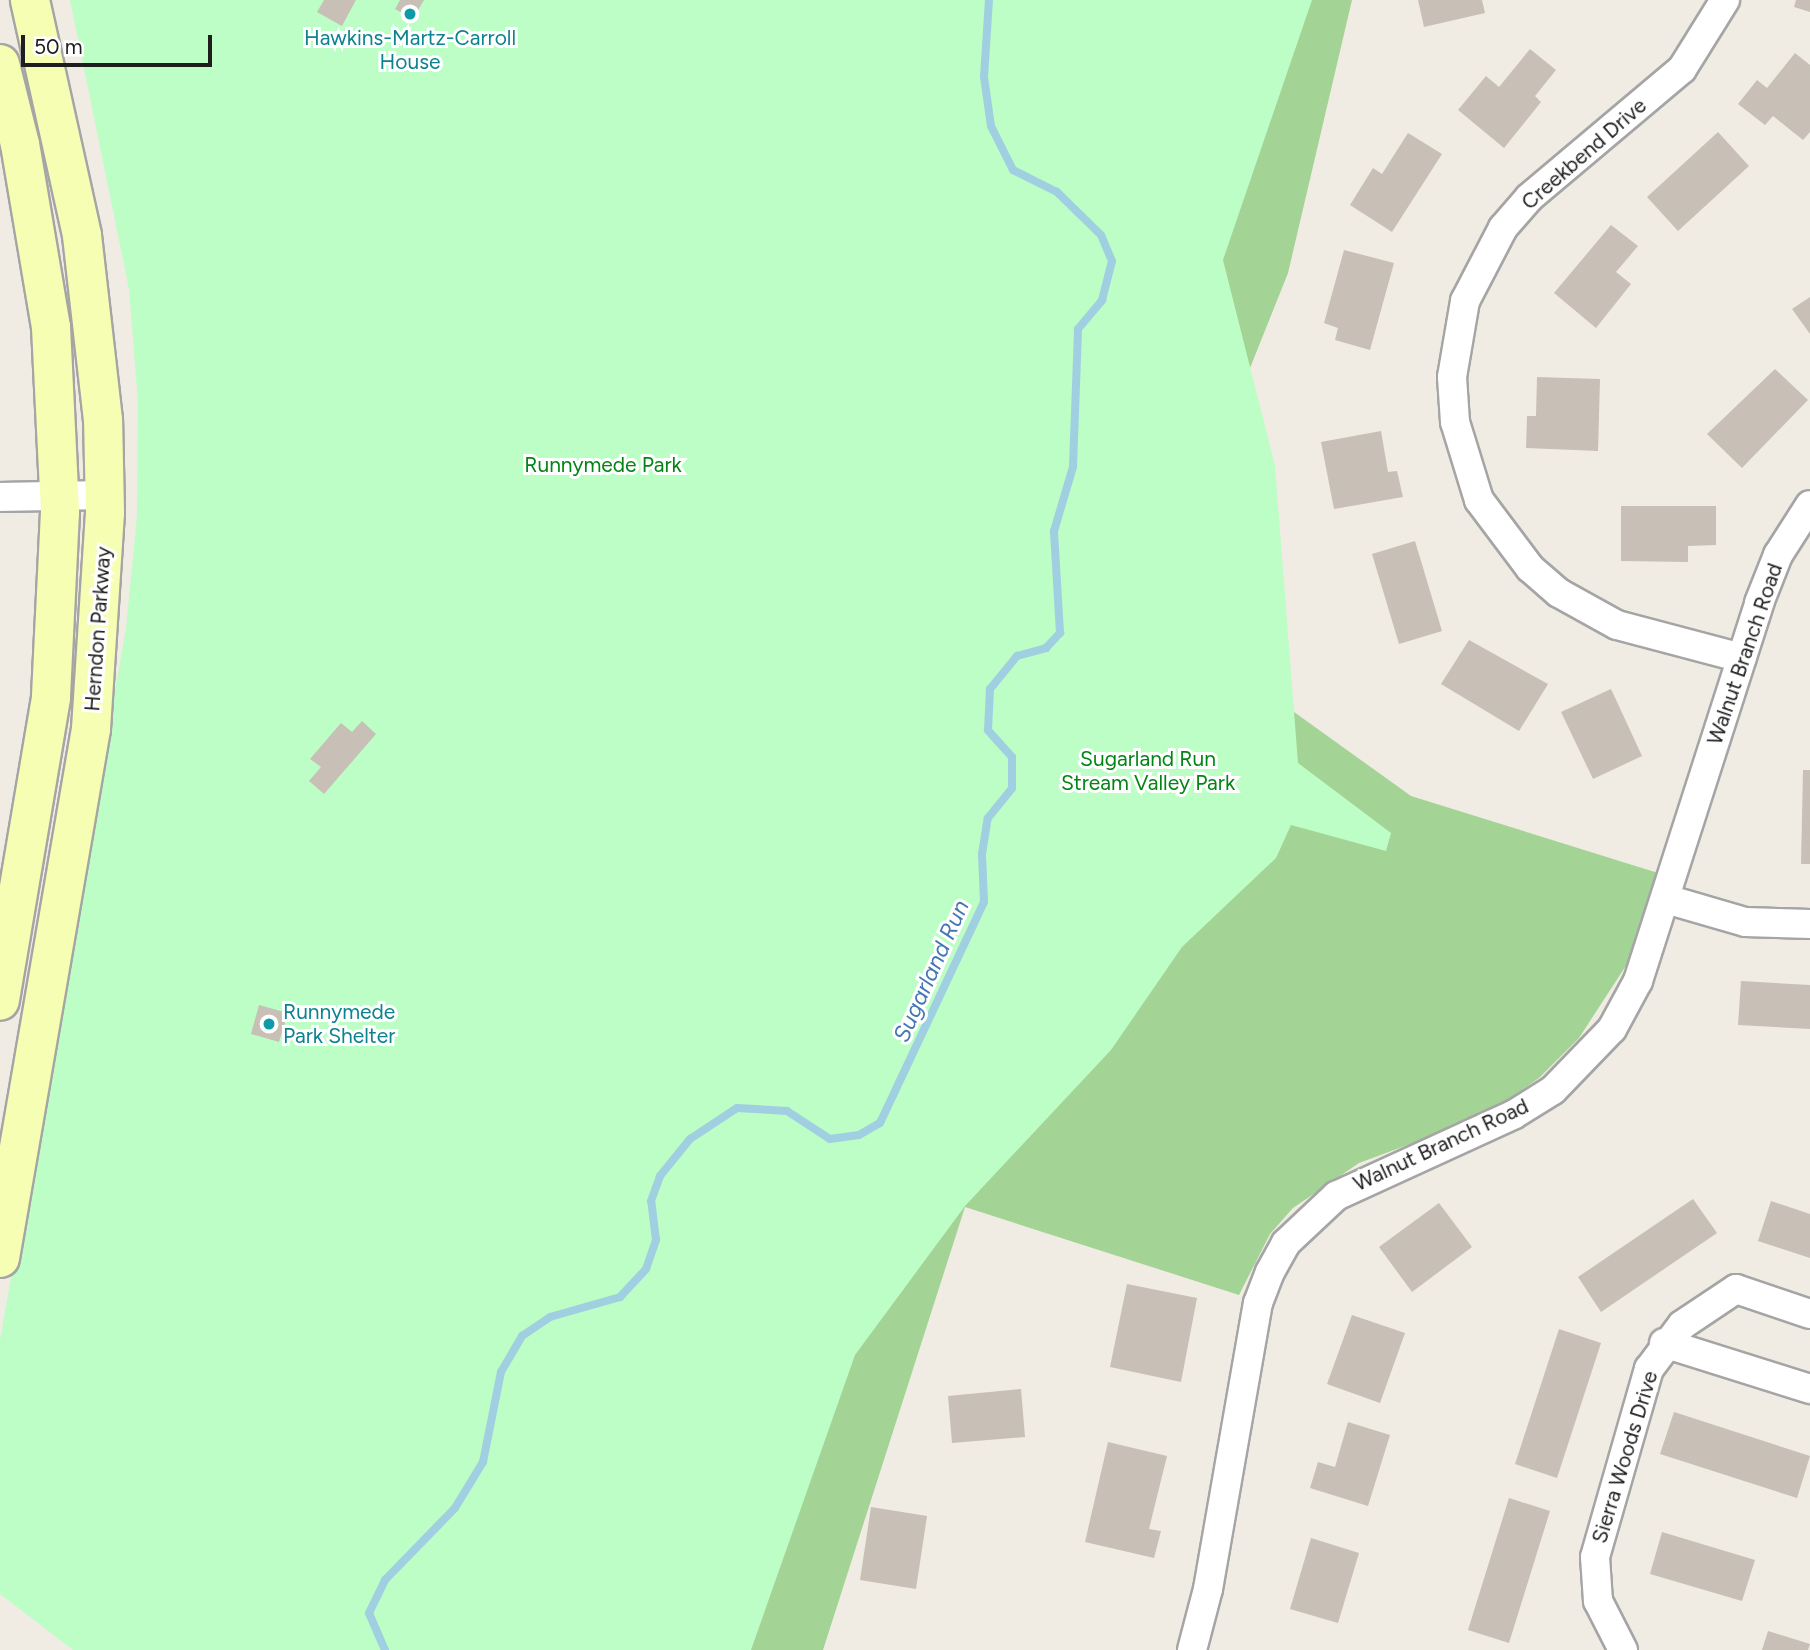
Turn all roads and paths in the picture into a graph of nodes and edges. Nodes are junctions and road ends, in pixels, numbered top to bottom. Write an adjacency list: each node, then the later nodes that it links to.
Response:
1 (30, 0): 5 (main road, Herndon Parkway)
2 (1725, 0): 8 (street, Creekbend Drive)
3 (0, 64): 4 (main road, Herndon Parkway)
4 (60, 495): 5 (street); 6 (street); 11 (main road, Herndon Parkway)
5 (105, 495): 12 (main road, Herndon Parkway)
6 (0, 497)
7 (1810, 505): 8 (street, Walnut Branch Road)
8 (1742, 658): 9 (street, Walnut Branch Road)
9 (1666, 899): 10 (street); 16 (street, Walnut Branch Road)
10 (1810, 923)
11 (0, 1001)
12 (0, 1258)
13 (1810, 1314): 14 (street, Sierra Woods Drive)
14 (1664, 1343): 15 (street, Sierra Woods Drive); 17 (street, Sierra Woods Drive)
15 (1810, 1389)
16 (1192, 1650)
17 (1623, 1650)

